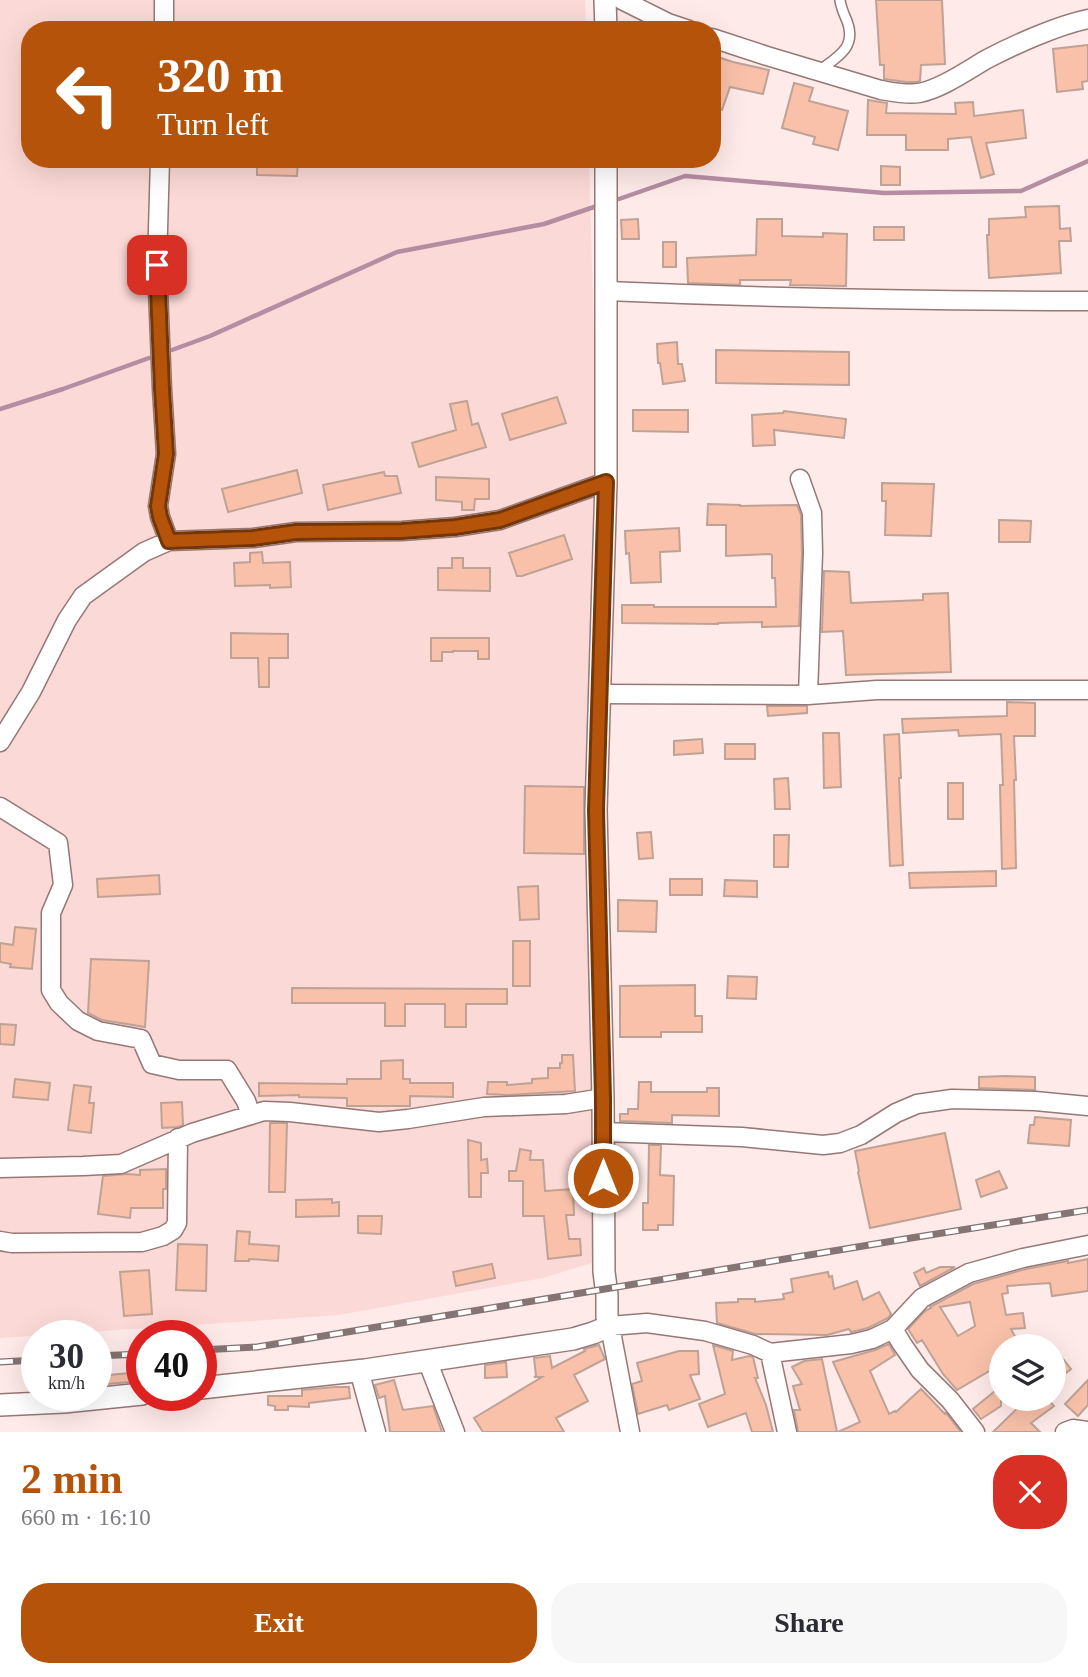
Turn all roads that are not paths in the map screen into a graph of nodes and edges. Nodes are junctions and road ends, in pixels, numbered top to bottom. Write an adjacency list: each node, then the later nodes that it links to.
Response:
1 (164, 0): 6 (street)
2 (606, 0): 7 (street)
3 (622, 0): 8 (street)
4 (840, 0): 10 (lane)
5 (1088, 19): 10 (street)
6 (164, 21)
7 (606, 21)
8 (664, 21)
9 (721, 41): 10 (street)
10 (819, 71)
11 (160, 168): 17 (street)
12 (607, 168): 13 (street)
13 (607, 291): 14 (street); 16 (street)
14 (1088, 301)
15 (800, 479): 20 (street)
16 (606, 482): 17 (street); 19 (street)
17 (169, 541): 21 (street)
18 (1088, 690): 20 (street)
19 (600, 694): 20 (street); 23 (street)
20 (808, 695)
21 (0, 742)
22 (0, 807): 25 (street)
23 (603, 1098): 25 (street); 26 (street)
24 (1088, 1106): 26 (street)
25 (251, 1115): 27 (street)
26 (603, 1132): 31 (street)
27 (178, 1138): 28 (street); 29 (street)
28 (0, 1168)
29 (0, 1241)
30 (1088, 1245): 32 (street)
31 (610, 1326): 33 (street); 34 (street); 42 (street)
32 (893, 1329): 33 (street); 44 (street)
33 (769, 1353): 43 (street)
34 (427, 1360): 35 (street); 41 (street)
35 (359, 1370): 36 (street); 40 (street)
36 (217, 1386)
37 (126, 1396): 38 (street)
38 (0, 1405)
39 (1088, 1431): 45 (street)
40 (376, 1432)
41 (455, 1432)
42 (630, 1432)
43 (788, 1432)
44 (975, 1432)
45 (1065, 1432)

